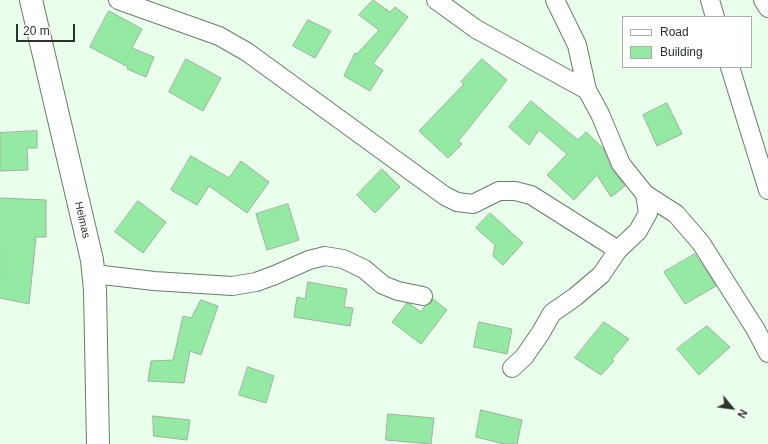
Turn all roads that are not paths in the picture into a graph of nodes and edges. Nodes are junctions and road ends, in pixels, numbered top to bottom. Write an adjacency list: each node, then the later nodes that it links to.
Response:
1 (31, 0): 14 (street, Helmas)
2 (118, 0): 13 (street)
3 (436, 0): 10 (street)
4 (555, 0): 10 (street)
5 (710, 0): 8 (street)
6 (763, 0): 7 (street)
7 (768, 8)
8 (715, 16)
9 (730, 68): 11 (street)
10 (587, 90): 12 (street)
11 (768, 190)
12 (645, 194): 13 (street); 16 (street)
13 (618, 250): 17 (street)
14 (94, 274): 15 (street); 18 (street, Helmas)
15 (423, 296)
16 (768, 353)
17 (512, 368)
18 (98, 444)

